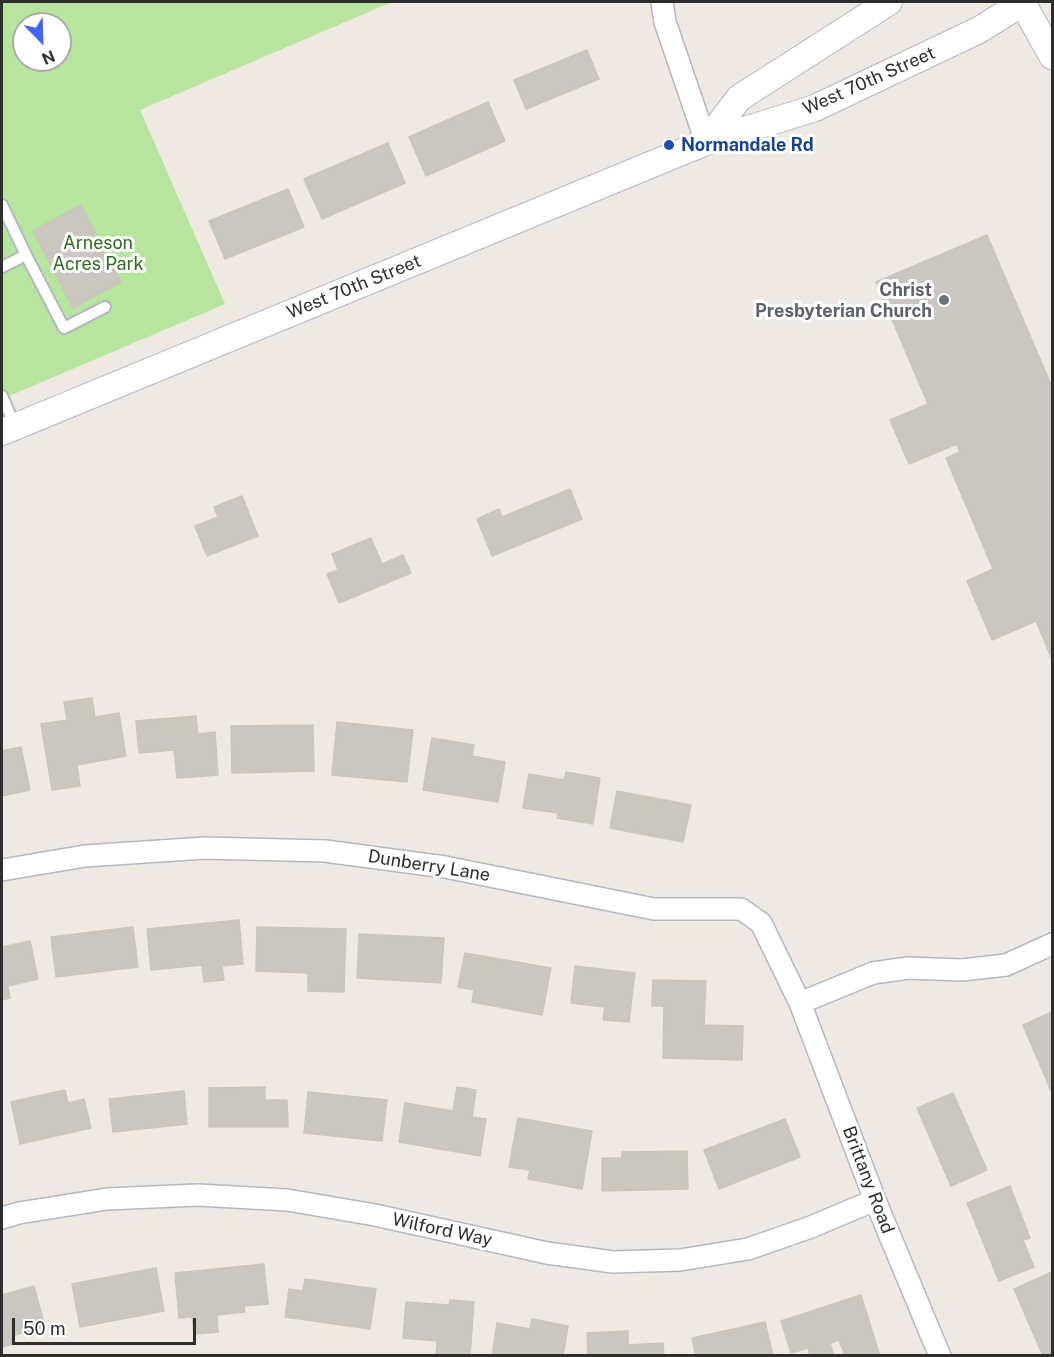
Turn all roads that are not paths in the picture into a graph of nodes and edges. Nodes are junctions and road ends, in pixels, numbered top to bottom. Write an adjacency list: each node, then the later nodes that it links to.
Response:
1 (662, 2): 5 (street)
2 (889, 2): 5 (street)
3 (1023, 2): 4 (street); 5 (street, West 70th Street)
4 (1053, 56)
5 (706, 142): 11 (street, West 70th Street)
6 (2, 205): 7 (lane)
7 (26, 255): 8 (lane); 9 (lane)
8 (2, 267)
9 (105, 307)
10 (2, 396): 11 (lane)
11 (8, 429)
12 (2, 870): 14 (street, Dunberry Lane)
13 (1053, 944): 14 (street)
14 (800, 1003): 15 (street, Brittany Road)
15 (875, 1200): 16 (street, Wilford Way); 17 (street, Brittany Road)
16 (2, 1218)
17 (940, 1356)

